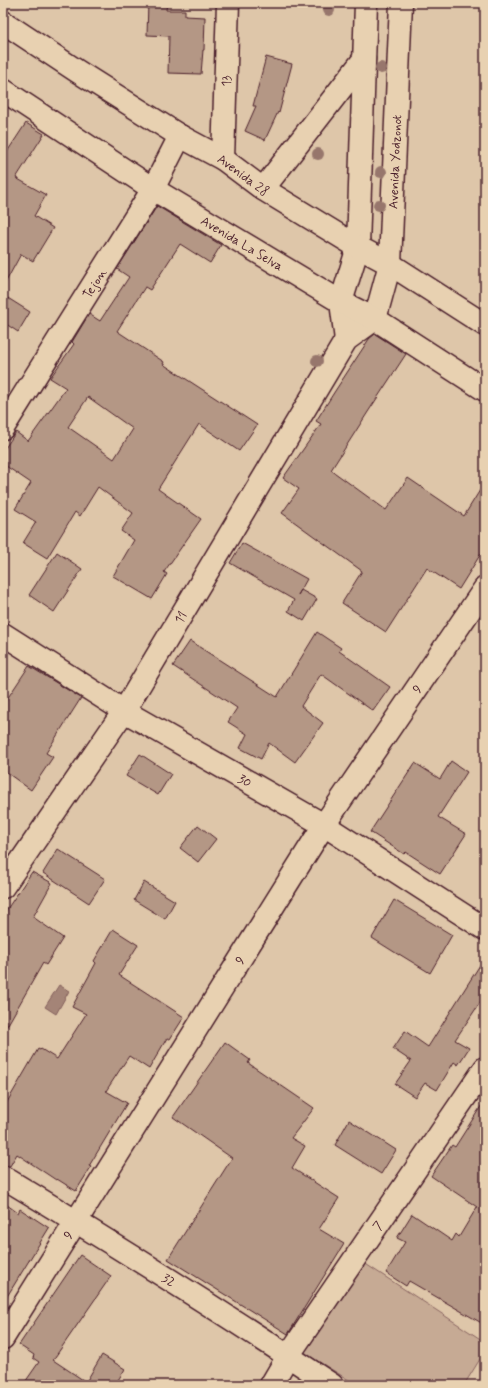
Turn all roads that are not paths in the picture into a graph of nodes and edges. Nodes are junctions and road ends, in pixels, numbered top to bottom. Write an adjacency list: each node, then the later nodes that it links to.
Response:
1 (228, 3): 8 (street, 13)
2 (366, 3): 5 (street)
3 (401, 3): 12 (street, Avenida Yodzonot)
4 (3, 22): 7 (street, Avenida 28)
5 (364, 59): 10 (street); 11 (street)
6 (3, 90): 9 (street, Avenida La Selva)
7 (180, 136): 8 (street, Avenida 28); 9 (street, Tejon)
8 (223, 159): 10 (street, Avenida 28)
9 (153, 189): 13 (street, Avenida La Selva); 18 (street, Tejon)
10 (263, 189): 11 (street, Avenida 28)
11 (358, 247): 12 (street, Avenida 28); 13 (street)
12 (390, 264): 14 (street, Avenida Yodzonot); 15 (street, Avenida 28)
13 (341, 302): 14 (street, Avenida La Selva); 16 (street)
14 (375, 319): 16 (street); 17 (street, Avenida La Selva)
15 (485, 325)
16 (346, 340): 21 (street, 11)
17 (485, 390)
18 (3, 428)
19 (485, 588): 22 (street, 9)
20 (3, 634): 21 (street, 30)
21 (124, 711): 22 (street, 30); 23 (street, 11)
22 (324, 825): 24 (street, 30); 27 (street, 9)
23 (3, 887)
24 (485, 929)
25 (485, 1068): 29 (street, 7)
26 (3, 1177): 27 (street, 32)
27 (76, 1220): 28 (street, 9); 29 (street, 32)
28 (3, 1338)
29 (288, 1356): 30 (street, 7); 31 (street, 32)
30 (271, 1385)
31 (332, 1385)

